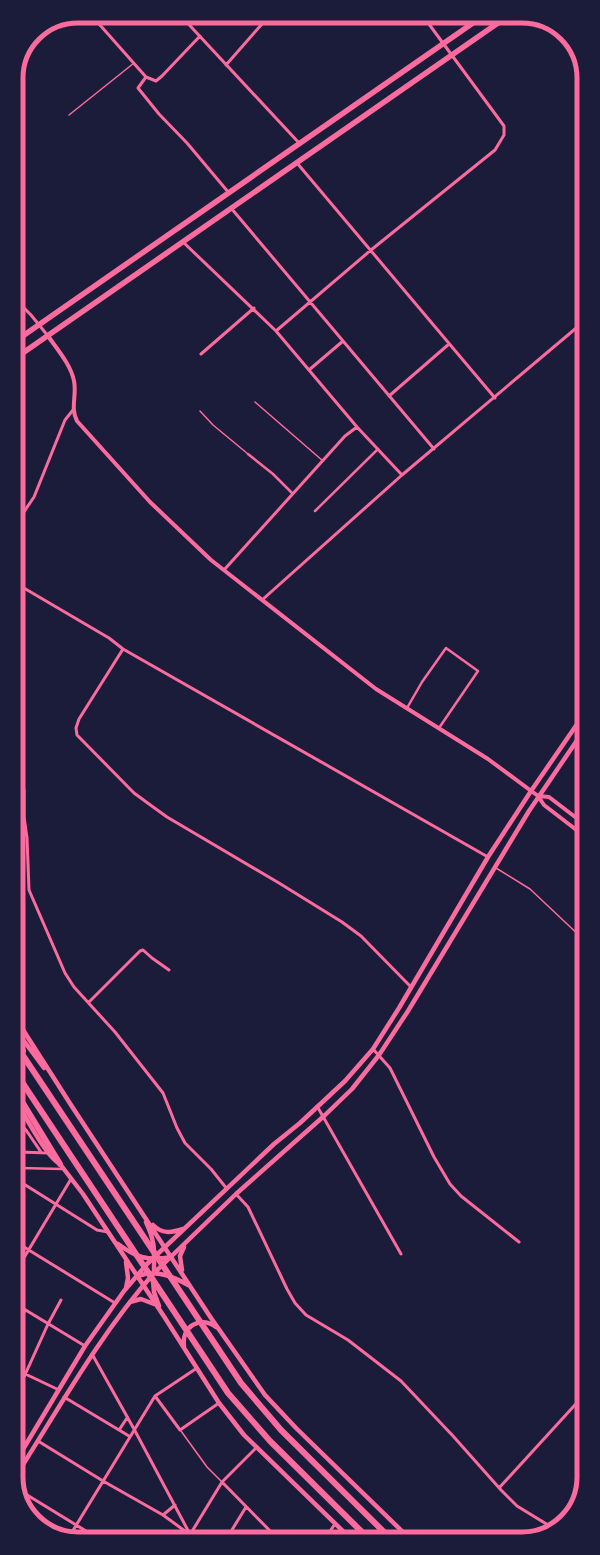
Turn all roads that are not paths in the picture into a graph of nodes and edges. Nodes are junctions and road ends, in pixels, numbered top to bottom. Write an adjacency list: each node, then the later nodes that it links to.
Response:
1 (98, 23): 10 (street)
2 (188, 23): 7 (street)
3 (262, 23): 11 (street)
4 (428, 23): 8 (street)
5 (473, 23): 8 (highway)
6 (498, 23): 9 (highway)
7 (200, 36): 11 (street); 12 (street)
8 (444, 44): 9 (street); 14 (highway)
9 (452, 55): 15 (highway); 19 (street)
10 (134, 63): 12 (street); 13 (lane)
11 (226, 65): 14 (street)
12 (146, 77): 16 (street)
13 (69, 115)
14 (300, 144): 16 (highway)
15 (297, 163): 17 (highway); 19 (street)
16 (229, 193): 23 (highway)
17 (231, 208): 18 (highway); 20 (street)
18 (183, 242): 22 (street); 27 (highway)
19 (371, 250): 20 (street); 29 (street)
20 (310, 302): 25 (street); 28 (street)
21 (23, 307): 23 (street)
22 (254, 308): 25 (street); 31 (street)
23 (39, 324): 26 (highway); 27 (street)
24 (577, 327): 34 (street)
25 (276, 331): 32 (street)
26 (23, 336)
27 (48, 336): 30 (highway); 36 (street)
28 (343, 341): 32 (street); 33 (street)
29 (449, 344): 33 (street); 34 (street)
30 (23, 353)
31 (201, 354)
32 (309, 370): 38 (street)
33 (389, 396): 40 (street)
34 (495, 398): 40 (street)
35 (255, 402): 42 (lane)
36 (73, 410): 46 (street); 47 (street)
37 (200, 411): 41 (lane)
38 (357, 427): 39 (street); 42 (street)
39 (378, 449): 43 (street); 45 (street)
40 (434, 449): 43 (street)
41 (248, 454): 44 (street)
42 (323, 461): 44 (street)
43 (402, 475): 49 (street)
44 (292, 493): 47 (street)
45 (315, 511)
46 (23, 513)
47 (224, 570): 49 (street)
48 (23, 588): 50 (street)
49 (262, 600): 51 (street)
50 (123, 649): 61 (street); 65 (street)
51 (407, 708): 53 (street); 53 (street)
52 (577, 724): 56 (main road)
53 (439, 728): 56 (street)
54 (577, 740): 57 (main road)
55 (23, 786): 58 (street)
56 (531, 791): 57 (street); 61 (main road)
57 (538, 796): 59 (street); 60 (street); 62 (main road)
58 (24, 817): 66 (street)
59 (577, 819)
60 (577, 831)
61 (488, 857): 65 (main road)
62 (494, 867): 63 (lane); 71 (main road)
63 (577, 933)
64 (169, 970): 66 (street)
65 (411, 988): 69 (main road)
66 (89, 1002): 88 (street)
67 (23, 1030): 76 (main road)
68 (23, 1040): 76 (main road)
69 (372, 1049): 71 (street); 77 (main road)
70 (23, 1053): 73 (highway)
71 (380, 1055): 79 (main road); 97 (street)
72 (23, 1056): 73 (highway)
73 (26, 1060): 162 (highway)
74 (23, 1084): 161 (highway)
75 (23, 1103): 84 (highway)
76 (71, 1105): 91 (main road)
77 (318, 1106): 79 (street); 88 (main road)
78 (23, 1113): 83 (main road)
79 (324, 1116): 89 (main road); 101 (street)
80 (23, 1127): 82 (street)
81 (23, 1152): 82 (street)
82 (41, 1152): 83 (street)
83 (49, 1153): 84 (main road)
84 (62, 1166): 85 (street); 86 (main road)
85 (23, 1168)
86 (71, 1179): 90 (street); 94 (main road)
87 (23, 1184): 90 (street)
88 (227, 1188): 93 (main road)
89 (236, 1194): 96 (main road); 144 (street)
90 (56, 1205): 94 (street); 100 (street)
91 (141, 1212): 92 (main road); 104 (main road)
92 (147, 1219): 93 (main road); 99 (main road)
93 (186, 1228): 99 (main road)
94 (108, 1232): 95 (main road)
95 (114, 1241): 102 (main road); 104 (main road)
96 (188, 1241): 103 (main road); 107 (main road)
97 (519, 1242)
98 (23, 1247): 100 (street)
99 (165, 1247): 103 (main road); 104 (main road)
100 (28, 1250): 105 (street); 113 (street)
101 (401, 1254)
102 (124, 1256): 108 (main road); 111 (main road)
103 (172, 1257): 104 (main road); 106 (main road); 107 (main road)
104 (154, 1258): 106 (main road); 108 (main road)
105 (23, 1259)
106 (154, 1273): 108 (main road); 109 (main road); 110 (main road); 117 (main road)
107 (183, 1274): 110 (main road)
108 (137, 1276): 109 (main road); 111 (main road)
109 (143, 1285): 114 (main road); 115 (main road)
110 (191, 1288): 120 (main road)
111 (124, 1291): 113 (main road)
112 (61, 1300): 119 (street)
113 (115, 1304): 121 (main road)
114 (127, 1304): 115 (main road); 123 (main road)
115 (156, 1305): 117 (main road)
116 (25, 1310): 118 (street); 119 (street)
117 (162, 1312): 122 (main road)
118 (23, 1315)
119 (48, 1324): 121 (street); 126 (street)
120 (220, 1331): 122 (main road); 163 (main road)
121 (85, 1346): 128 (main road)
122 (187, 1353): 124 (main road)
123 (92, 1354): 130 (main road); 133 (street)
124 (197, 1368): 129 (street); 131 (main road)
125 (23, 1373): 126 (street)
126 (26, 1374): 127 (street); 128 (street)
127 (23, 1380)
128 (59, 1390): 140 (main road)
129 (155, 1396): 134 (street); 136 (street)
130 (64, 1397): 135 (street); 138 (main road)
131 (219, 1403): 136 (street); 139 (main road)
132 (577, 1403): 144 (street)
133 (127, 1418): 134 (street); 135 (street)
134 (134, 1429): 137 (street); 146 (street)
135 (119, 1430): 137 (street)
136 (180, 1430): 143 (lane)
137 (130, 1436): 142 (street)
138 (38, 1441): 141 (main road); 142 (street)
139 (257, 1447): 143 (street); 149 (main road)
140 (23, 1448)
141 (23, 1465)
142 (103, 1481): 148 (street); 150 (street)
143 (222, 1482): 147 (street); 156 (street)
144 (499, 1488): 151 (street)
145 (26, 1494): 150 (street)
146 (175, 1505): 148 (street); 155 (street)
147 (246, 1507): 157 (street); 158 (street)
148 (163, 1515): 154 (street)
149 (335, 1524): 159 (street); 160 (main road)
150 (76, 1525): 152 (street); 153 (street)
151 (548, 1525)
152 (72, 1532)
153 (88, 1532)
154 (184, 1532)
155 (188, 1532)
156 (193, 1532)
157 (231, 1532)
158 (270, 1532)
159 (329, 1532)
160 (344, 1532)
161 (362, 1532)
162 (384, 1532)
163 (403, 1532)

